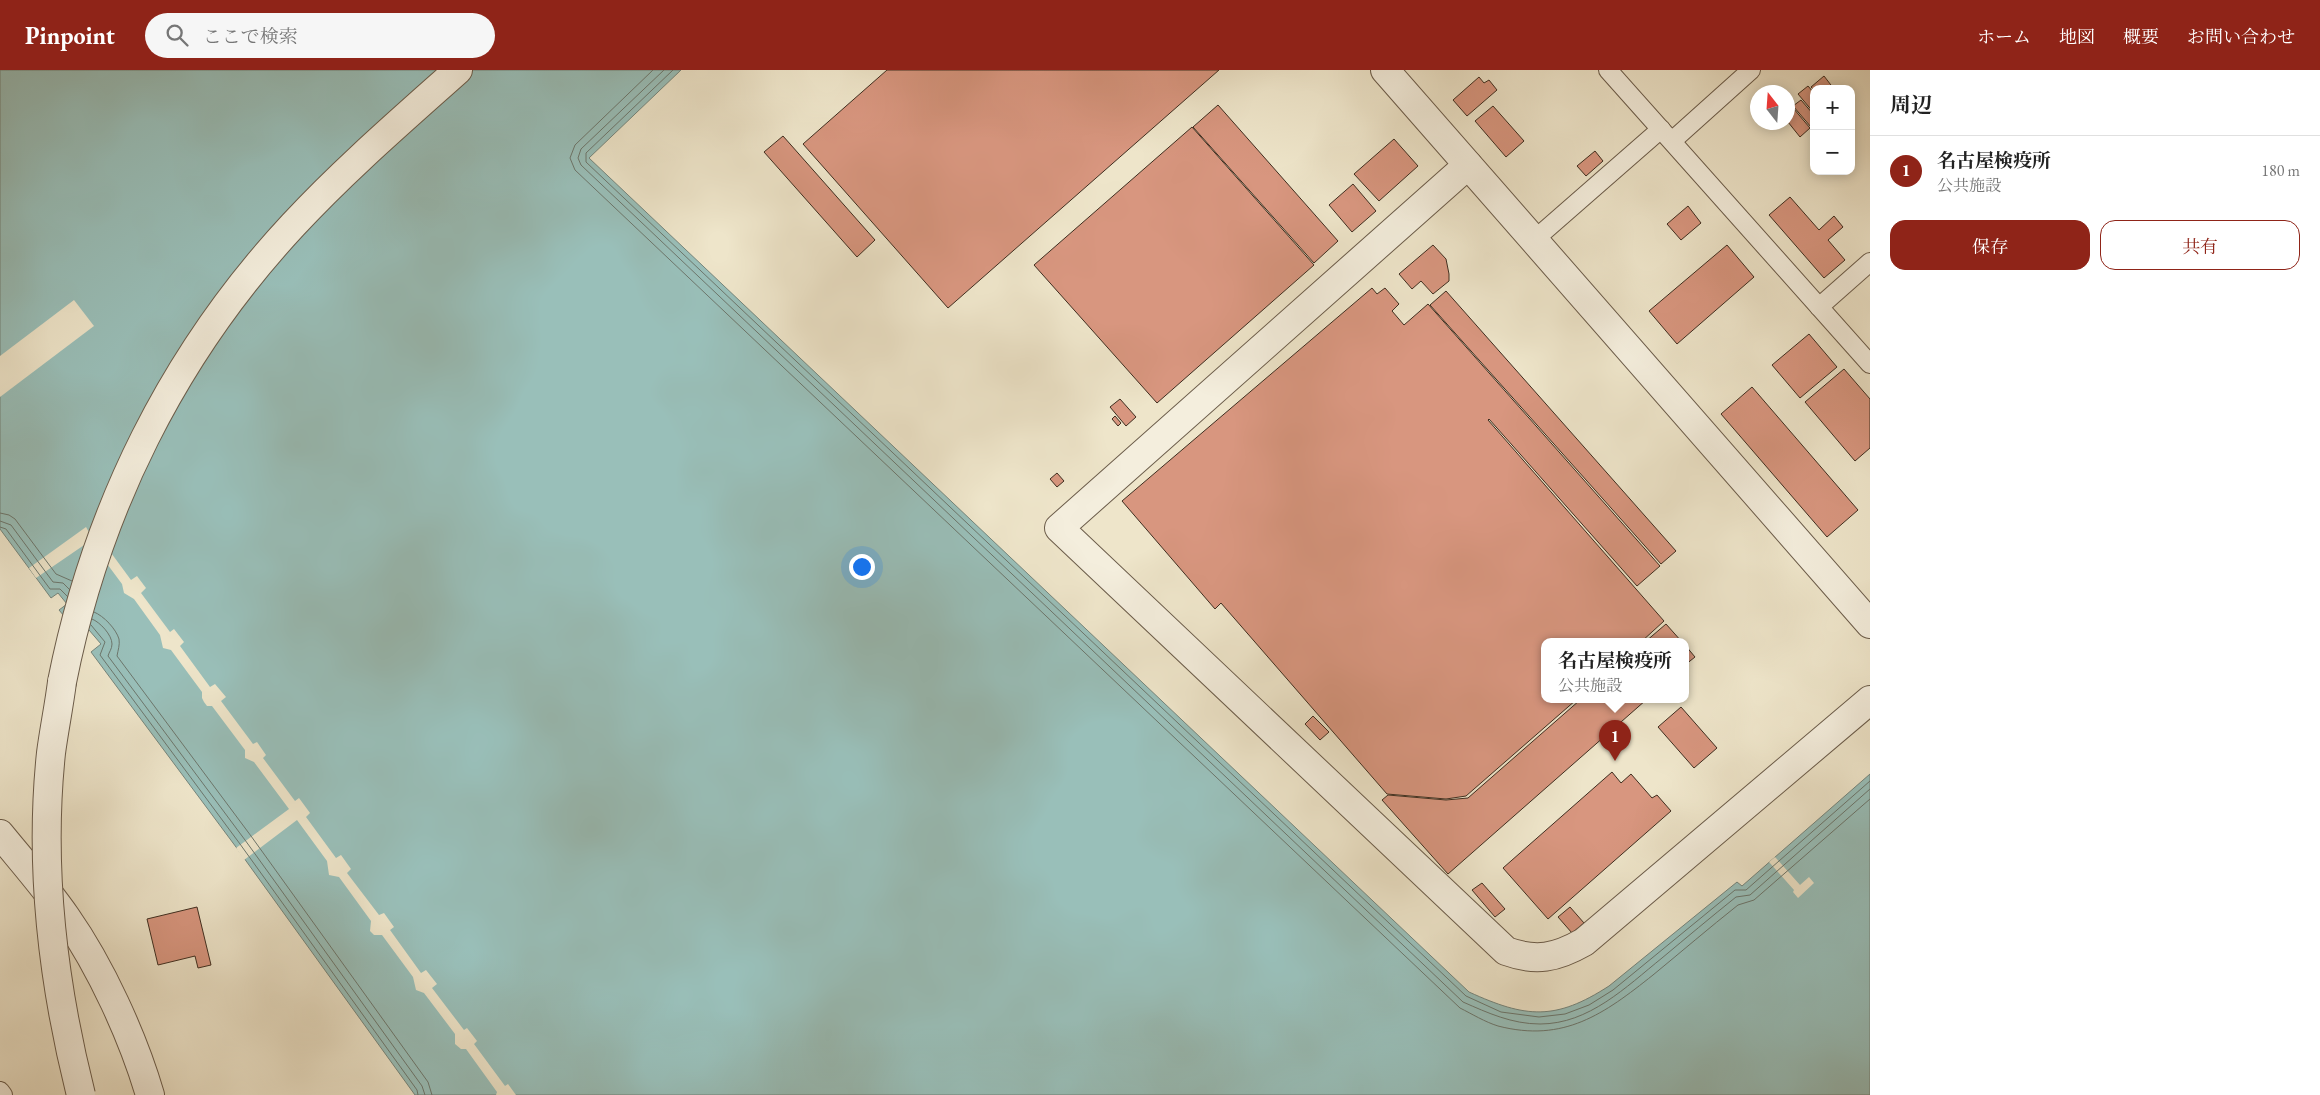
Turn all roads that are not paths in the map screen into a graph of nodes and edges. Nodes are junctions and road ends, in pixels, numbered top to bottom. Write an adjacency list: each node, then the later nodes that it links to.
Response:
1 (458, 70): 16 (street, bridge)
2 (1385, 70): 6 (street)
3 (1608, 70): 5 (lane)
4 (1751, 70): 5 (lane)
5 (1666, 135): 7 (lane); 9 (lane)
6 (1468, 165): 7 (street); 12 (street)
7 (1534, 240): 11 (street)
8 (1870, 262): 9 (lane)
9 (1819, 307): 10 (lane)
10 (1870, 364)
11 (1870, 624)
12 (1870, 700)
13 (0, 834): 17 (street)
14 (0, 1091): 15 (lane)
15 (3, 1095)
16 (81, 1095)
17 (150, 1095)

